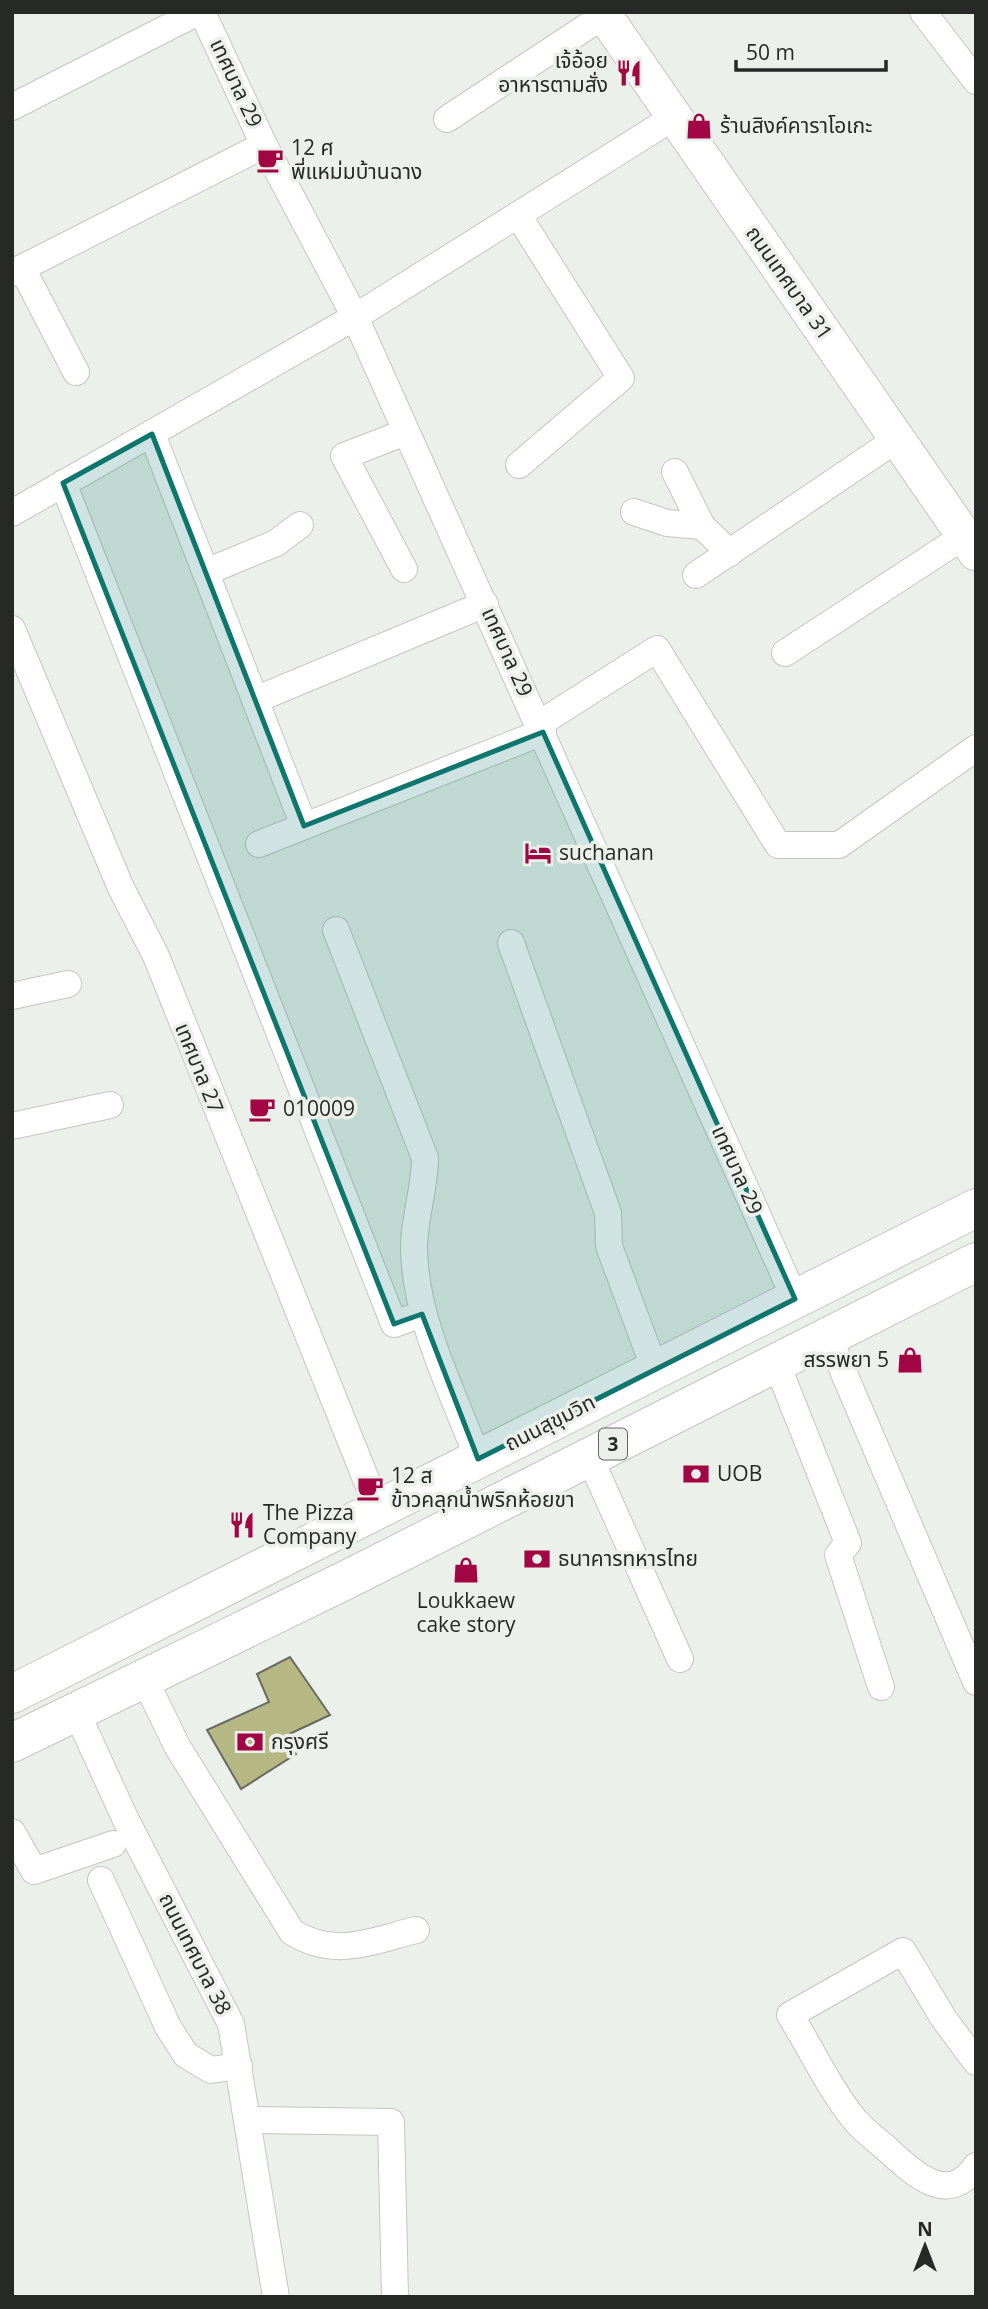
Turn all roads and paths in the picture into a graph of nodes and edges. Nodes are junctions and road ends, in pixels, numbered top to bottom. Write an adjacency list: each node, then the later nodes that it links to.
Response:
1 (200, 12): 5 (street); 8 (street, เทศบาล 29)
2 (923, 12): 4 (street)
3 (605, 13): 6 (main road, ถนนเทศบาล 31); 7 (street)
4 (976, 81)
5 (12, 107)
6 (674, 117): 9 (street); 15 (main road, ถนนเทศบาล 31)
7 (447, 119)
8 (264, 145): 10 (street); 11 (street, เทศบาล 29)
9 (518, 215): 11 (street); 16 (street)
10 (17, 270): 12 (street)
11 (355, 317): 13 (street, เทศบาล 29); 14 (street)
12 (76, 372)
13 (406, 432): 25 (street); 28 (street, เทศบาล 29)
14 (152, 434): 18 (street); 26 (street)
15 (897, 439): 23 (main road, ถนนเทศบาล 31); 24 (street)
16 (519, 465)
17 (675, 472): 22 (street)
18 (63, 483): 20 (street); 45 (street)
19 (634, 512): 22 (street)
20 (12, 513)
21 (300, 525): 26 (street)
22 (702, 526): 24 (street)
23 (970, 545): 30 (street)
24 (730, 553): 27 (street)
25 (404, 569)
26 (206, 572): 31 (street)
27 (696, 575)
28 (485, 604): 31 (street); 32 (street, เทศบาล 29)
29 (12, 629): 51 (street, เทศบาล 27)
30 (785, 653)
31 (255, 700): 34 (street)
32 (541, 728): 33 (street); 34 (street); 44 (street, เทศบาล 29)
33 (976, 748)
34 (303, 826): 35 (street)
35 (259, 844)
36 (336, 930): 45 (street)
37 (511, 943): 48 (street)
38 (68, 984): 39 (street)
39 (12, 996)
40 (110, 1105): 41 (street)
41 (12, 1126)
42 (976, 1208): 44 (highway, ถนนสุขุมวิท / 3)
43 (974, 1268): 46 (highway, 3)
44 (795, 1299): 48 (highway, ถนนสุขุมวิท / 3)
45 (422, 1314): 50 (street)
46 (828, 1336): 47 (highway, 3); 54 (street)
47 (776, 1362): 49 (highway, 3); 55 (street)
48 (655, 1370): 50 (highway, ถนนสุขุมวิท / 3)
49 (589, 1456): 52 (street); 53 (highway, 3)
50 (478, 1459): 51 (highway, ถนนสุขุมวิท / 3)
51 (378, 1510): 56 (highway, ถนนสุขุมวิท / 3)
52 (680, 1660)
53 (144, 1678): 57 (highway, 3); 62 (street)
54 (976, 1682)
55 (881, 1687)
56 (12, 1694)
57 (76, 1711): 58 (highway, 3); 64 (street, ถนนเทศบาล 38)
58 (12, 1743)
59 (12, 1832): 60 (street)
60 (113, 1844)
61 (101, 1880): 64 (street)
62 (416, 1930)
63 (976, 2062): 66 (street)
64 (239, 2066): 65 (street, ถนนเทศบาล 38)
65 (249, 2120): 67 (street, ถนนเทศบาล 38); 68 (street)
66 (976, 2166)
67 (276, 2297)
68 (395, 2297)

